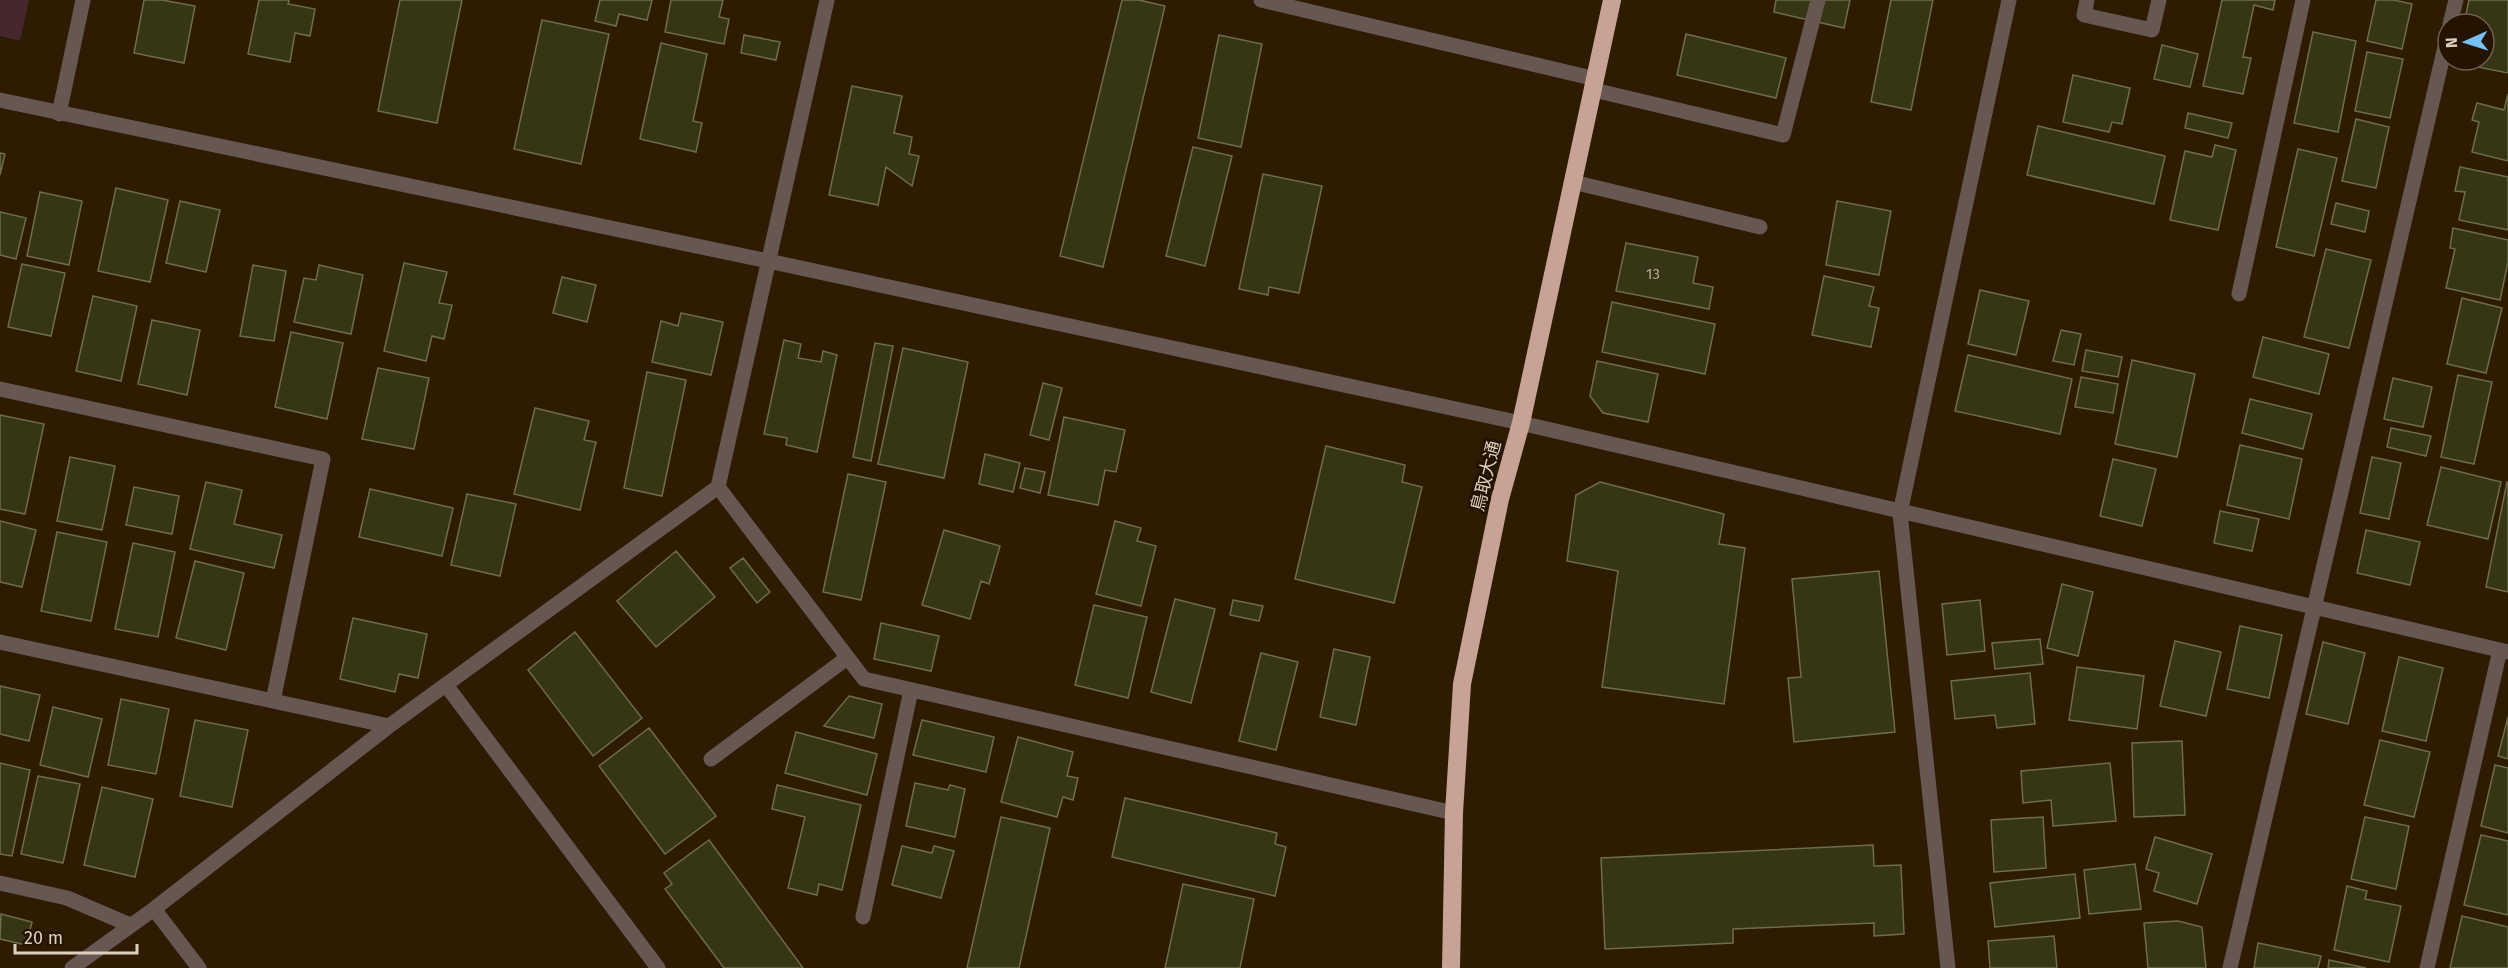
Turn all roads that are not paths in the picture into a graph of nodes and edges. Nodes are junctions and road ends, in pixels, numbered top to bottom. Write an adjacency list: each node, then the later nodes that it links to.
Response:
1 (83, 0): 13 (street)
2 (827, 0): 16 (street)
3 (1261, 0): 11 (street)
4 (1612, 0): 11 (highway, 鳥取大通)
5 (1818, 0): 11 (street)
6 (2009, 0): 21 (street)
7 (2087, 0): 8 (street)
8 (2159, 0)
9 (2304, 0): 17 (street)
10 (2439, 72): 22 (street)
11 (1595, 84): 14 (highway, 鳥取大通)
12 (0, 100): 13 (street)
13 (59, 114): 16 (street)
14 (1573, 182): 15 (street); 19 (highway, 鳥取大通)
15 (1760, 227)
16 (768, 261): 19 (street); 20 (street)
17 (2239, 294)
18 (0, 389): 28 (street)
19 (1521, 423): 21 (street); 31 (highway, 鳥取大通)
20 (718, 487): 25 (street); 26 (street)
21 (1900, 513): 22 (street); 40 (street)
22 (2313, 605): 24 (street); 41 (street)
23 (0, 642): 28 (street)
24 (2504, 651): 42 (street)
25 (847, 657): 27 (street); 30 (street)
26 (447, 685): 29 (street); 38 (street)
27 (911, 690): 31 (street); 34 (street)
28 (273, 701): 29 (street)
29 (389, 726): 33 (street)
30 (711, 759)
31 (1454, 813): 39 (highway, 鳥取大通)
32 (0, 883): 35 (street)
33 (154, 909): 35 (street); 37 (street)
34 (863, 917)
35 (130, 925): 36 (street)
36 (72, 968)
37 (199, 968)
38 (658, 968)
39 (1451, 968)
40 (1948, 968)
41 (2230, 968)
42 (2427, 968)

